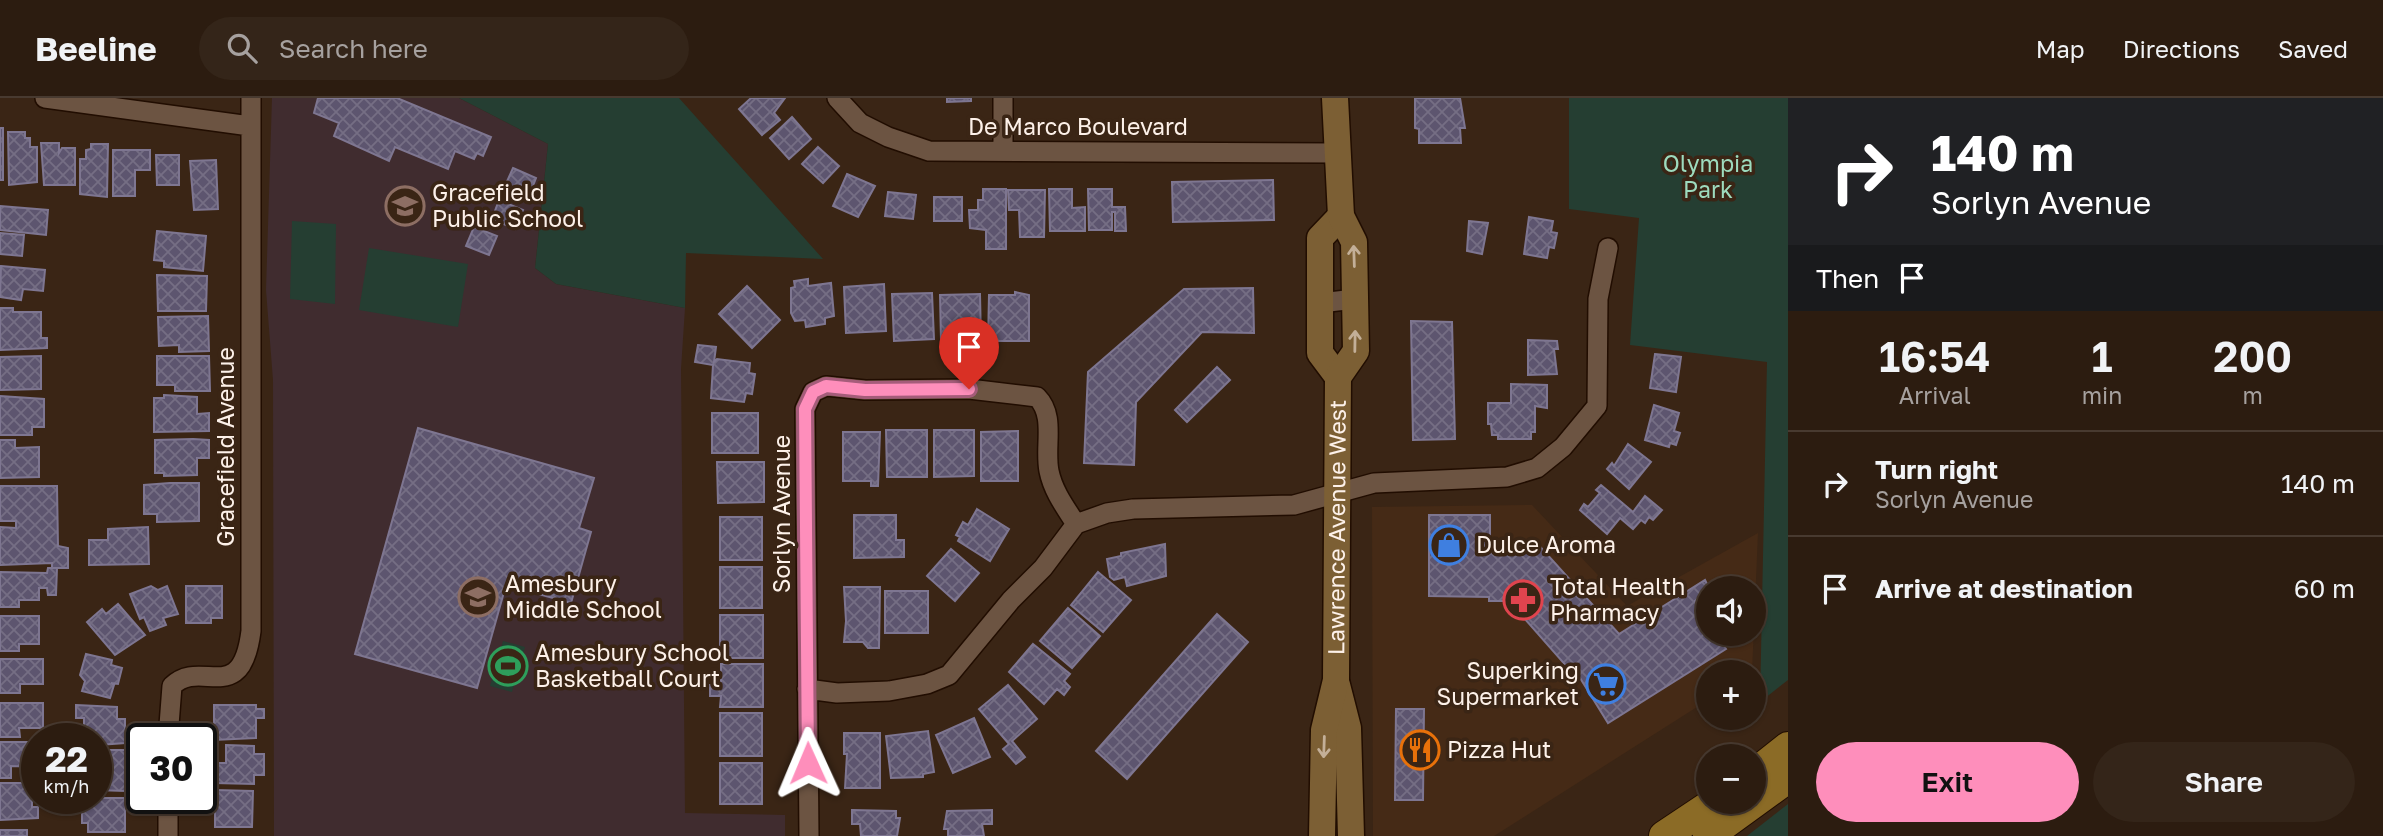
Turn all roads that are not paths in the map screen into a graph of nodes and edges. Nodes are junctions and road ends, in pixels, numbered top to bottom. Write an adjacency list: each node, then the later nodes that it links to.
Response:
1 (45, 98): 6 (street)
2 (251, 98): 6 (street, Gracefield Avenue)
3 (837, 98): 7 (street, De Marco Boulevard)
4 (1003, 98): 7 (street)
5 (1335, 98): 8 (main road, Lawrence Avenue West)
6 (250, 126): 18 (street, Gracefield Avenue)
7 (1003, 150): 8 (street, De Marco Boulevard)
8 (1336, 153): 9 (main road, Lawrence Avenue West)
9 (1341, 216): 11 (main road, Lawrence Avenue West, one-way to 9); 12 (main road, Lawrence Avenue West)
10 (1608, 248): 14 (street)
11 (1355, 299): 12 (street); 13 (main road, Lawrence Avenue West, one-way to 11)
12 (1320, 303): 13 (main road, Lawrence Avenue West)
13 (1338, 377): 14 (main road, Lawrence Avenue West)
14 (1339, 493): 15 (street); 16 (main road, Lawrence Avenue West)
15 (1076, 524): 17 (street); 17 (street, Sorlyn Avenue)
16 (1336, 680): 26 (main road, Lawrence Avenue West, one-way to 26); 27 (main road, Lawrence Avenue West)
17 (807, 690): 25 (street, Sorlyn Avenue)
18 (169, 723)
19 (1788, 747): 20 (main road)
20 (1766, 764)
21 (1788, 778): 29 (main road)
22 (168, 814): 24 (street)
23 (1697, 814): 28 (main road)
24 (168, 836)
25 (809, 836)
26 (1322, 836)
27 (1352, 836)
28 (1664, 836)
29 (1708, 836)

